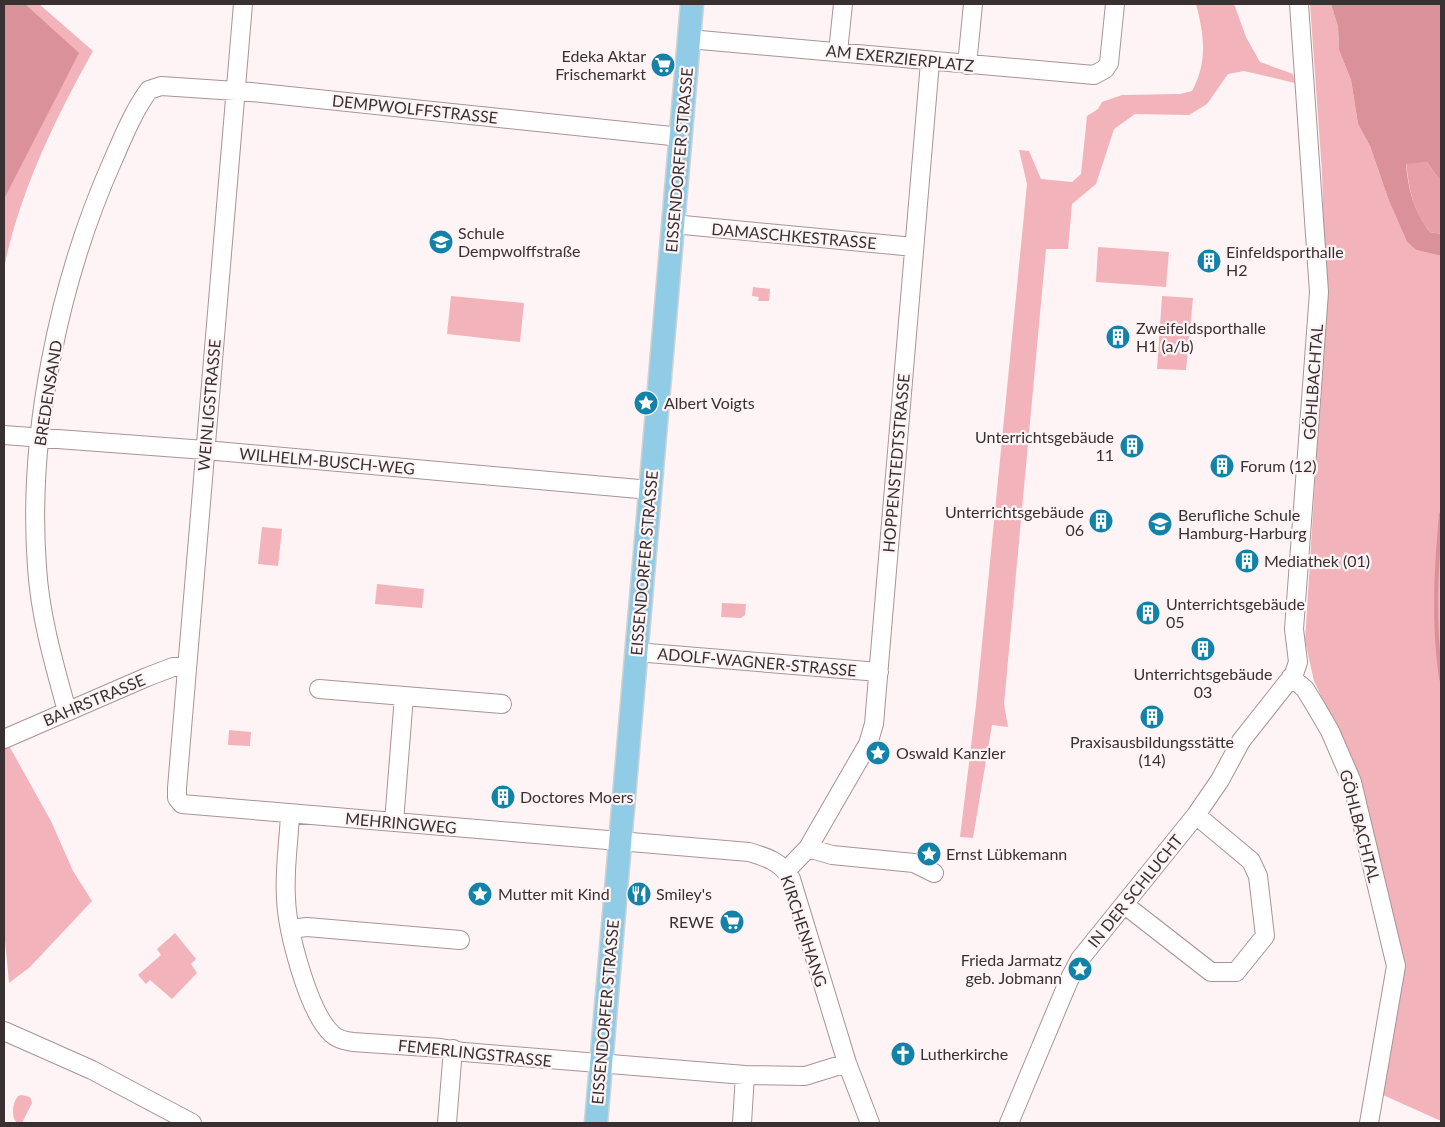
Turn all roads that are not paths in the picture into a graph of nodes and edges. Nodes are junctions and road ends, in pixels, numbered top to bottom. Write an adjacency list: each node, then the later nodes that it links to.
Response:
1 (243, 4): 12 (street, WEINLIGSTRASSE)
2 (692, 4): 7 (main road, EISSENDORFER STRASSE)
3 (842, 4): 8 (street)
4 (974, 4): 10 (street)
5 (1115, 4): 10 (street, AM EXERZIERPLATZ)
6 (1299, 4): 23 (street, GÖHLBACHTAL)
7 (689, 39): 8 (street, AM EXERZIERPLATZ); 13 (main road, EISSENDORFER STRASSE)
8 (838, 52): 9 (street, AM EXERZIERPLATZ)
9 (930, 62): 10 (street, AM EXERZIERPLATZ); 15 (street, HOPPENSTEDTSTRASSE)
10 (967, 65)
11 (149, 90): 12 (street, DEMPWOLFFSTRASSE); 17 (street, BREDENSAND)
12 (236, 92): 13 (street, DEMPWOLFFSTRASSE); 18 (street, WEINLIGSTRASSE)
13 (681, 137): 14 (main road, EISSENDORFER STRASSE)
14 (673, 224): 15 (street, DAMASCHKESTRASSE); 19 (main road, EISSENDORFER STRASSE)
15 (914, 246): 22 (street, HOPPENSTEDTSTRASSE)
16 (4, 435): 17 (street, WILHELM-BUSCH-WEG)
17 (41, 438): 18 (street, WILHELM-BUSCH-WEG); 27 (street, BREDENSAND)
18 (205, 450): 19 (street, WILHELM-BUSCH-WEG); 21 (street, WEINLIGSTRASSE)
19 (650, 490): 20 (main road, EISSENDORFER STRASSE)
20 (636, 652): 22 (street, ADOLF-WAGNER-STRASSE); 33 (main road, EISSENDORFER STRASSE)
21 (186, 667): 27 (street, BAHRSTRASSE); 29 (street, WEINLIGSTRASSE)
22 (879, 672): 34 (street, HOPPENSTEDTSTRASSE)
23 (1291, 677): 31 (street, IN DER SCHLUCHT); 51 (street, GÖHLBACHTAL)
24 (319, 689): 25 (street)
25 (404, 696): 26 (street); 32 (street)
26 (502, 704)
27 (67, 711): 28 (street, BAHRSTRASSE)
28 (4, 739)
29 (182, 804): 30 (street, MEHRINGWEG)
30 (290, 814): 32 (street, MEHRINGWEG); 38 (street, FEMERLINGSTRASSE)
31 (1196, 815): 37 (street, IN DER SCHLUCHT); 37 (street)
32 (394, 822): 33 (street, MEHRINGWEG)
33 (621, 841): 35 (street, KIRCHENHANG); 43 (main road, EISSENDORFER STRASSE)
34 (808, 848): 35 (street, HOPPENSTEDTSTRASSE); 36 (street)
35 (786, 871): 42 (street, KIRCHENHANG)
36 (934, 873)
37 (1125, 905): 50 (street, IN DER SCHLUCHT)
38 (290, 929): 39 (street); 41 (street, FEMERLINGSTRASSE)
39 (460, 940)
40 (4, 1031): 45 (street)
41 (452, 1055): 43 (street, FEMERLINGSTRASSE); 46 (street)
42 (847, 1063): 44 (street, FEMERLINGSTRASSE); 49 (street, KIRCHENHANG)
43 (601, 1065): 44 (street, FEMERLINGSTRASSE); 47 (main road, EISSENDORFER STRASSE)
44 (745, 1075): 48 (street)
45 (181, 1120)
46 (446, 1123)
47 (596, 1123)
48 (742, 1123)
49 (870, 1123)
50 (1009, 1123)
51 (1369, 1123)

